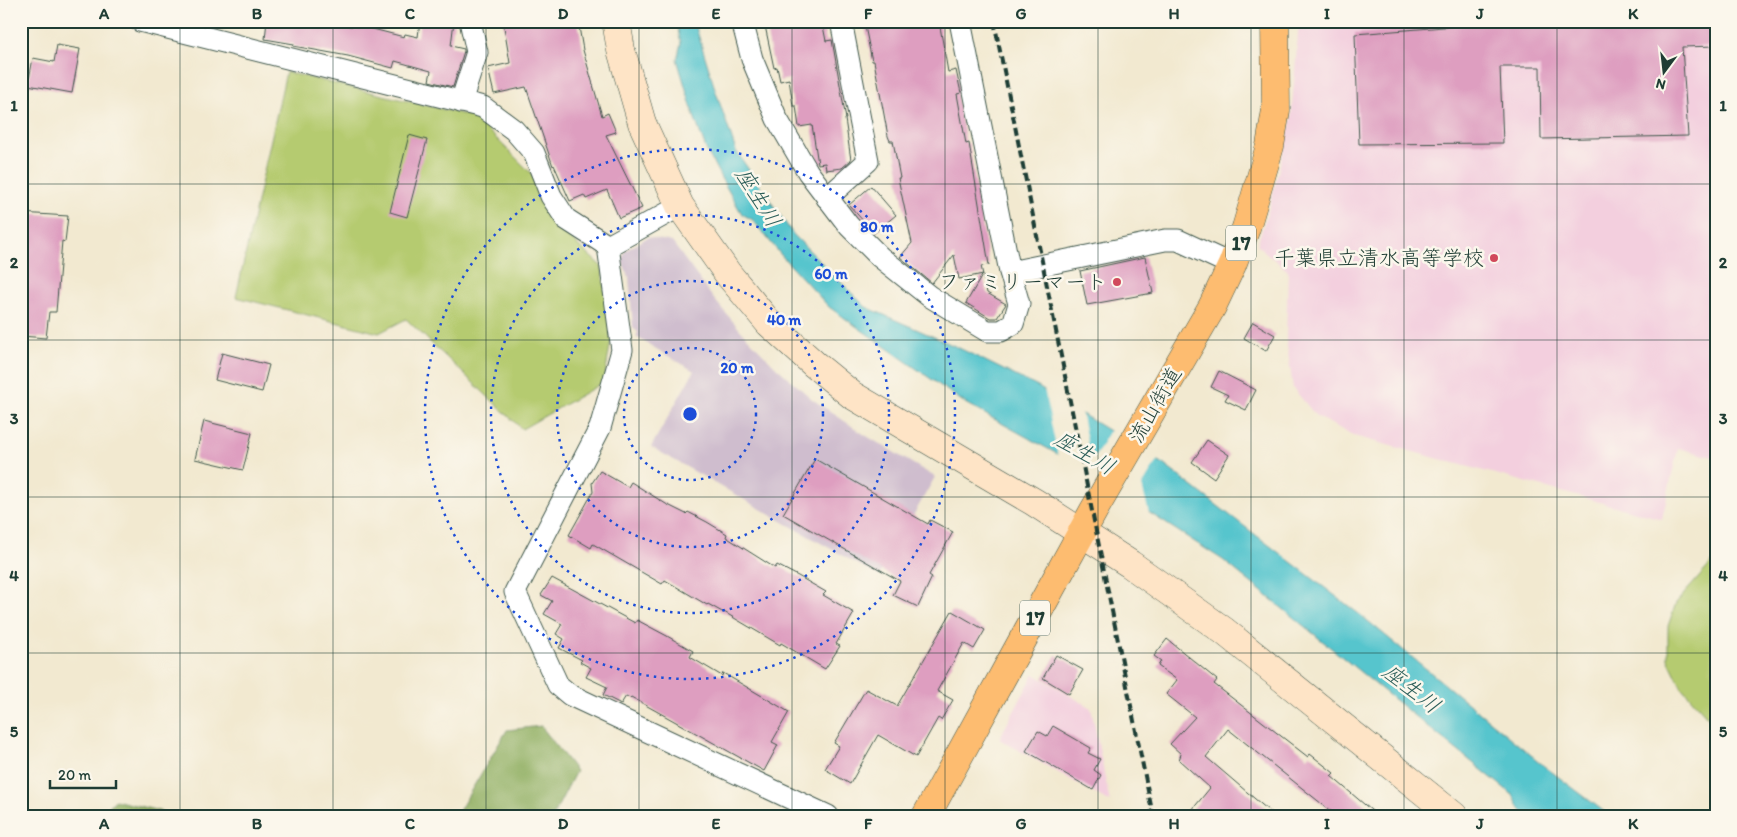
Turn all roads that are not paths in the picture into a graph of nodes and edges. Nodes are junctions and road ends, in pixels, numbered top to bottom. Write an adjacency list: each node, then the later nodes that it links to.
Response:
1 (140, 21): 8 (street)
2 (470, 21): 8 (street)
3 (616, 21): 10 (street)
4 (742, 21): 9 (street)
5 (841, 21): 9 (street)
6 (960, 21): 13 (street)
7 (1275, 21): 12 (main road, 流山街道 / 17)
8 (460, 102): 11 (street)
9 (827, 198): 13 (street)
10 (680, 206): 11 (street); 14 (street)
11 (608, 246): 15 (street)
12 (1232, 265): 13 (street); 14 (main road, 流山街道 / 17)
13 (1010, 272)
14 (1088, 521): 16 (main road, 流山街道 / 17); 17 (street)
15 (828, 816)
16 (926, 816)
17 (1454, 816)

